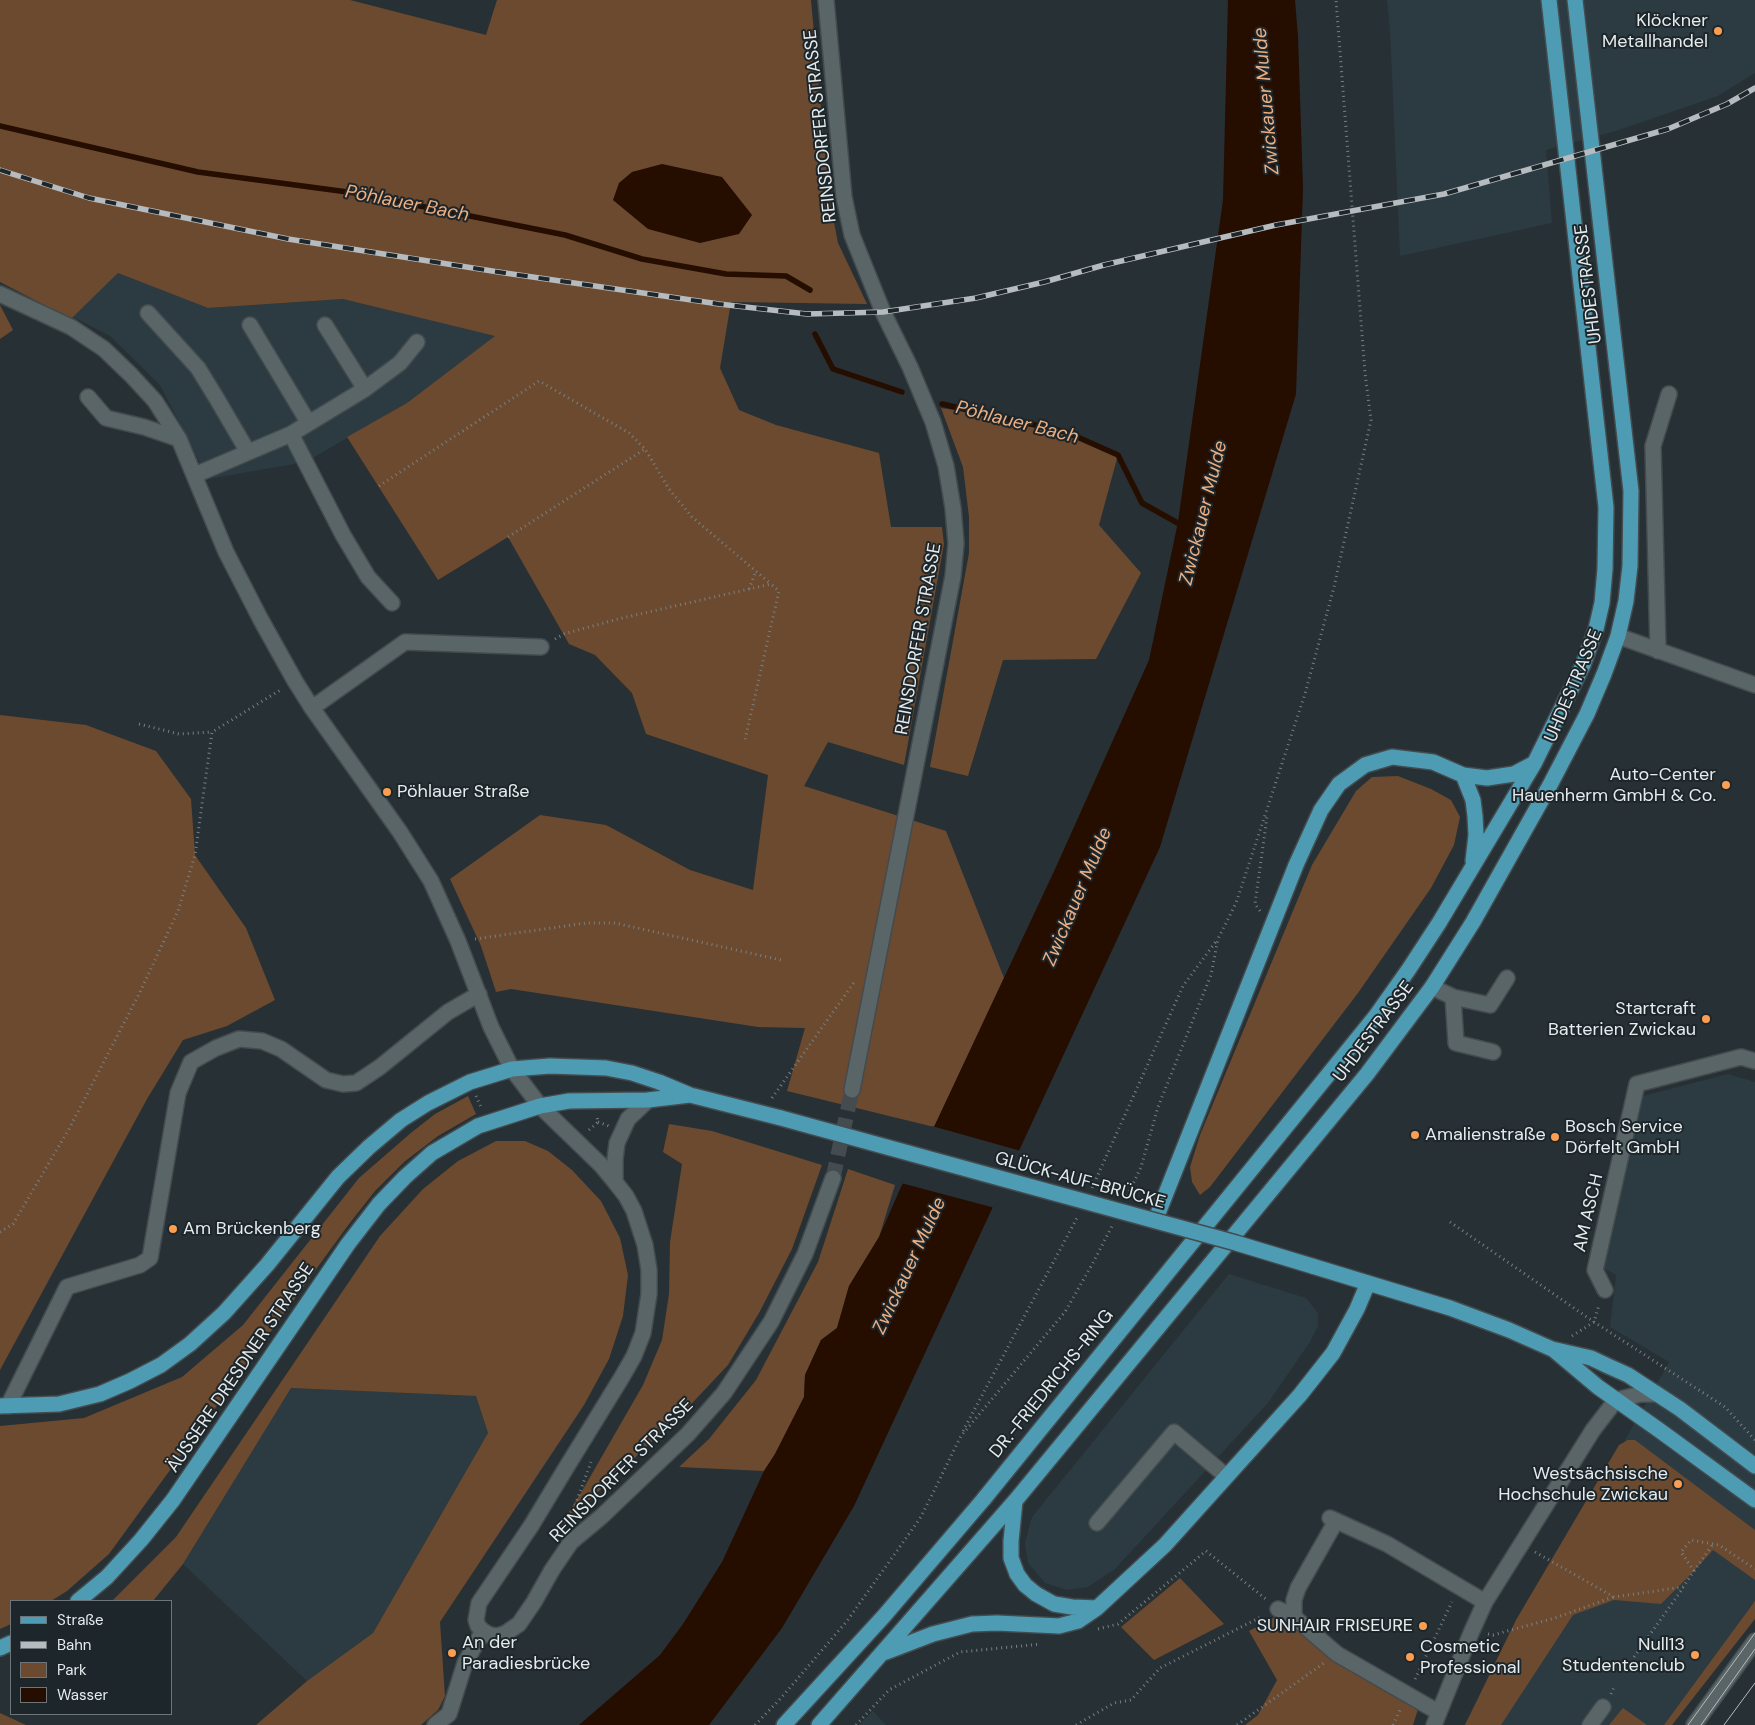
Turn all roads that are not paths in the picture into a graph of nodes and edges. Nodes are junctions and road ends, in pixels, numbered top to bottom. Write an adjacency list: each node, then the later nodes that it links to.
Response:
1 (826, 0): 34 (street, REINSDORFER STRASSE)
2 (1549, 0): 23 (main road, UHDESTRASSE)
3 (1576, 0): 18 (main road, UHDESTRASSE)
4 (0, 294): 14 (street)
5 (148, 313): 15 (street)
6 (250, 325): 12 (street)
7 (325, 325): 9 (street)
8 (417, 342): 9 (street)
9 (365, 389): 12 (street)
10 (1669, 394): 20 (street)
11 (88, 397): 14 (street)
12 (308, 422): 13 (street)
13 (291, 434): 15 (street); 17 (street)
14 (179, 439): 16 (street)
15 (248, 452): 16 (street)
16 (195, 475): 22 (street)
17 (392, 603)
18 (1618, 636): 20 (street); 27 (main road, UHDESTRASSE)
19 (541, 647): 22 (street)
20 (1658, 651): 21 (street)
21 (1755, 685)
22 (312, 708): 28 (street)
23 (1534, 764): 24 (main road); 25 (main road, UHDESTRASSE)
24 (1463, 775): 25 (main road); 41 (main road)
25 (1472, 868): 31 (main road, UHDESTRASSE)
26 (1507, 978): 29 (street)
27 (1432, 986): 29 (street); 51 (main road, UHDESTRASSE)
28 (479, 994): 33 (street); 47 (street)
29 (1453, 997): 30 (street)
30 (1493, 1052)
31 (1341, 1060): 64 (main road, DR.-FRIEDRICHS-RING)
32 (1755, 1061): 43 (street, AM ASCH)
33 (512, 1069): 35 (main road, ÄUSSERE DRESDNER STRASSE); 37 (street, REINSDORFER STRASSE); 47 (main road, ÄUSSERE DRESDNER STRASSE)
34 (852, 1090)
35 (690, 1095): 36 (main road, ÄUSSERE DRESDNER STRASSE); 38 (main road, ÄUSSERE DRESDNER STRASSE)
36 (648, 1100): 37 (main road, ÄUSSERE DRESDNER STRASSE); 40 (street)
37 (540, 1106): 40 (street, REINSDORFER STRASSE); 53 (main road, ÄUSSERE DRESDNER STRASSE)
38 (781, 1118): 41 (main road, GLÜCK-AUF-BRÜCKE, bridge)
39 (833, 1178): 58 (street, REINSDORFER STRASSE)
40 (615, 1182): 58 (street, REINSDORFER STRASSE)
41 (1155, 1221): 42 (main road, GLÜCK-AUF-BRÜCKE, bridge)
42 (1368, 1283): 44 (main road); 49 (main road)
43 (1605, 1290)
44 (1552, 1349): 45 (main road); 46 (main road)
45 (1657, 1394): 46 (street); 48 (main road)
46 (1616, 1400): 50 (main road); 54 (street)
47 (4, 1406)
48 (1755, 1466)
49 (1226, 1476): 52 (street); 55 (main road)
50 (1755, 1500)
51 (1016, 1501): 55 (main road); 60 (main road)
52 (1096, 1523)
53 (79, 1600)
54 (1485, 1602): 57 (street); 62 (street)
55 (1097, 1608): 60 (main road)
56 (1278, 1609): 57 (street)
57 (1294, 1617): 62 (street)
58 (483, 1631): 63 (street)
59 (1755, 1641): 67 (street)
60 (882, 1654): 65 (main road)
61 (1603, 1707): 66 (street)
62 (1436, 1719)
63 (435, 1725)
64 (784, 1725)
65 (819, 1725)
66 (1590, 1725)
67 (1694, 1725)

